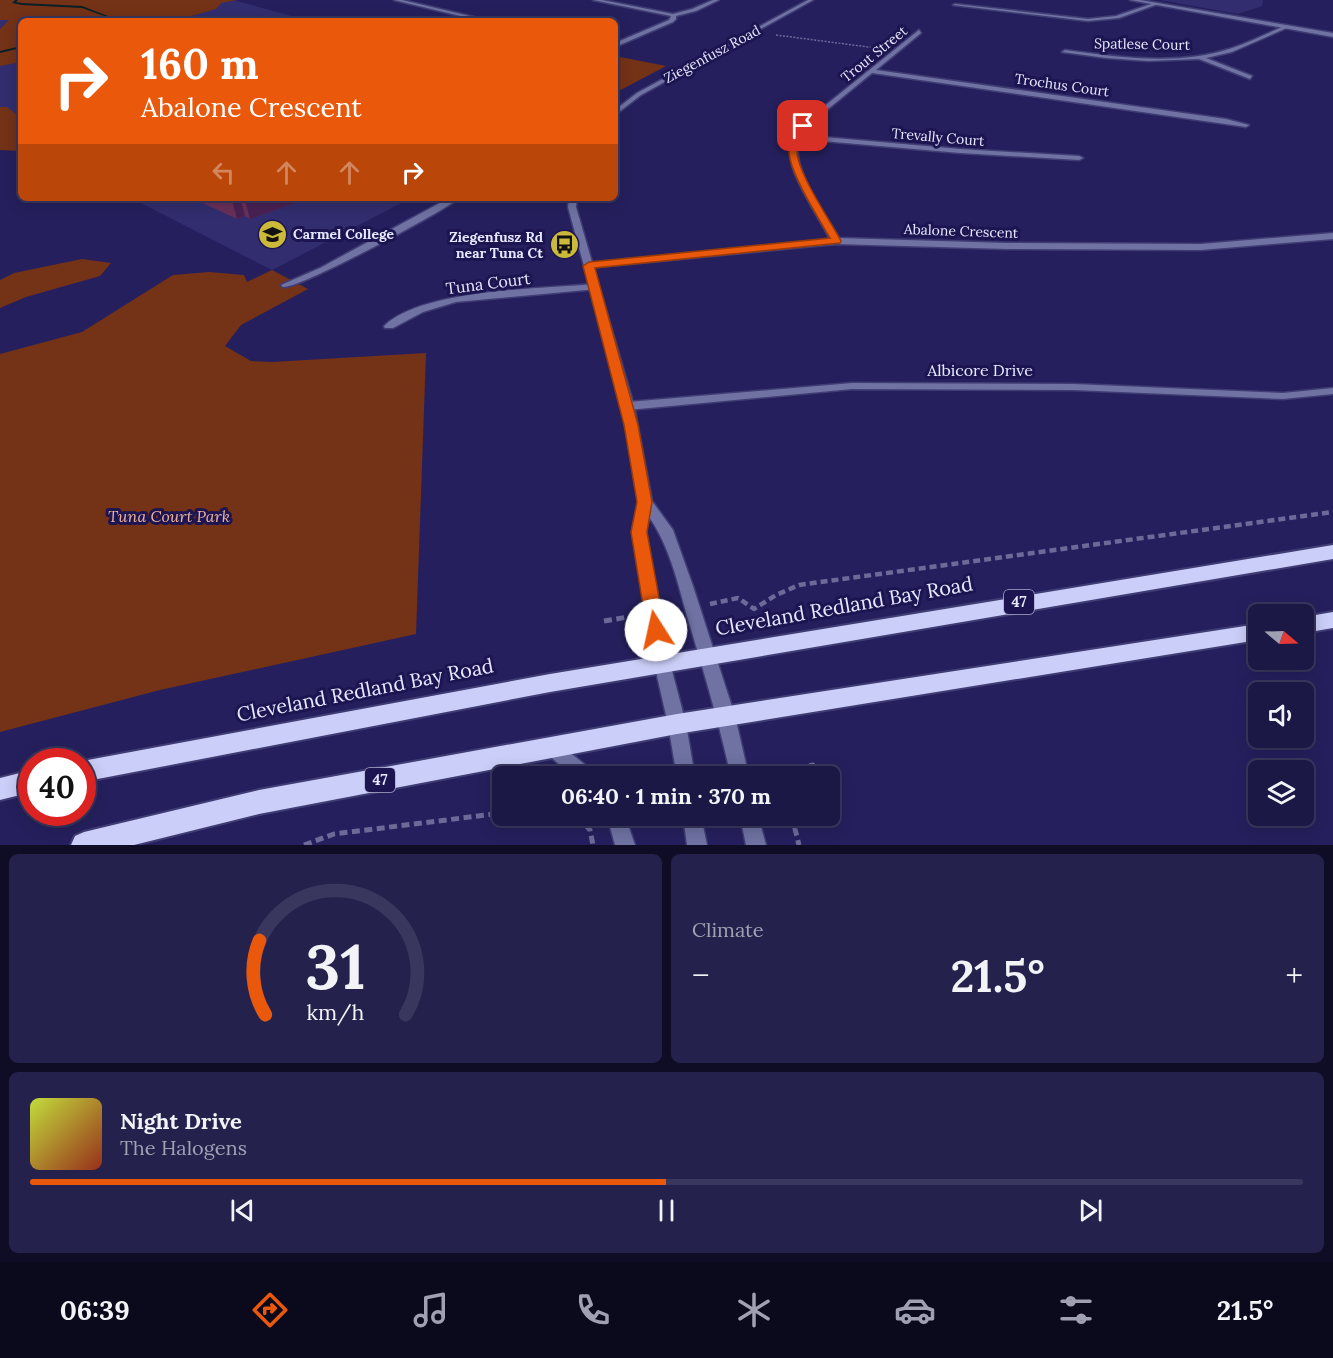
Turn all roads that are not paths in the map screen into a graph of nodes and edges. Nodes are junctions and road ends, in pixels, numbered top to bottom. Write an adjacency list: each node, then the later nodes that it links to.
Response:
1 (396, 0): 9 (street)
2 (595, 0): 8 (street)
3 (717, 0): 8 (street)
4 (811, 0): 18 (street, Ziegenfusz Road)
5 (1132, 0): 7 (street)
6 (955, 4): 7 (street)
7 (1156, 4): 10 (street)
8 (673, 15): 13 (street)
9 (475, 18)
10 (1286, 27): 12 (street); 15 (street, Spatlese Court)
11 (920, 32): 16 (street, Trout Street)
12 (1333, 35)
13 (618, 44)
14 (1065, 52): 15 (street, Spatlese Court)
15 (1198, 57): 17 (street)
16 (873, 71): 19 (street, Trochus Court); 20 (street, Trout Street)
17 (1251, 77)
18 (618, 110)
19 (1246, 125)
20 (796, 137): 21 (street, Trevally Court); 25 (street)
21 (1079, 158)
22 (450, 201): 27 (street)
23 (573, 201): 26 (street)
24 (1333, 236): 25 (street, Abalone Crescent)
25 (836, 241): 26 (street, Abalone Crescent)
26 (589, 266): 28 (street)
27 (286, 285)
28 (594, 287): 29 (street, Tuna Court); 31 (street)
29 (390, 326)
30 (1333, 391): 31 (street, Albicore Drive)
31 (627, 406): 32 (street)
32 (645, 502): 37 (street); 38 (street)
33 (1333, 552): 37 (highway, Cleveland Redland Bay Road / 47)
34 (1333, 620): 35 (highway)
35 (1314, 623)
36 (1248, 634): 39 (highway, 47)
37 (707, 656): 38 (highway, Cleveland Redland Bay Road / 47); 39 (street)
38 (662, 663): 40 (street); 45 (highway, Cleveland Redland Bay Road / 47)
39 (726, 716): 40 (highway, 47); 44 (street)
40 (677, 724): 41 (highway, 47); 43 (street)
41 (552, 747): 42 (street); 51 (highway, 47)
42 (574, 766)
43 (684, 766)
44 (737, 766)
45 (96, 768)
46 (18, 784): 47 (highway)
47 (0, 789)
48 (619, 826): 52 (street)
49 (694, 826): 53 (street)
50 (751, 826): 54 (street)
51 (84, 845)
52 (625, 845)
53 (697, 845)
54 (756, 845)

